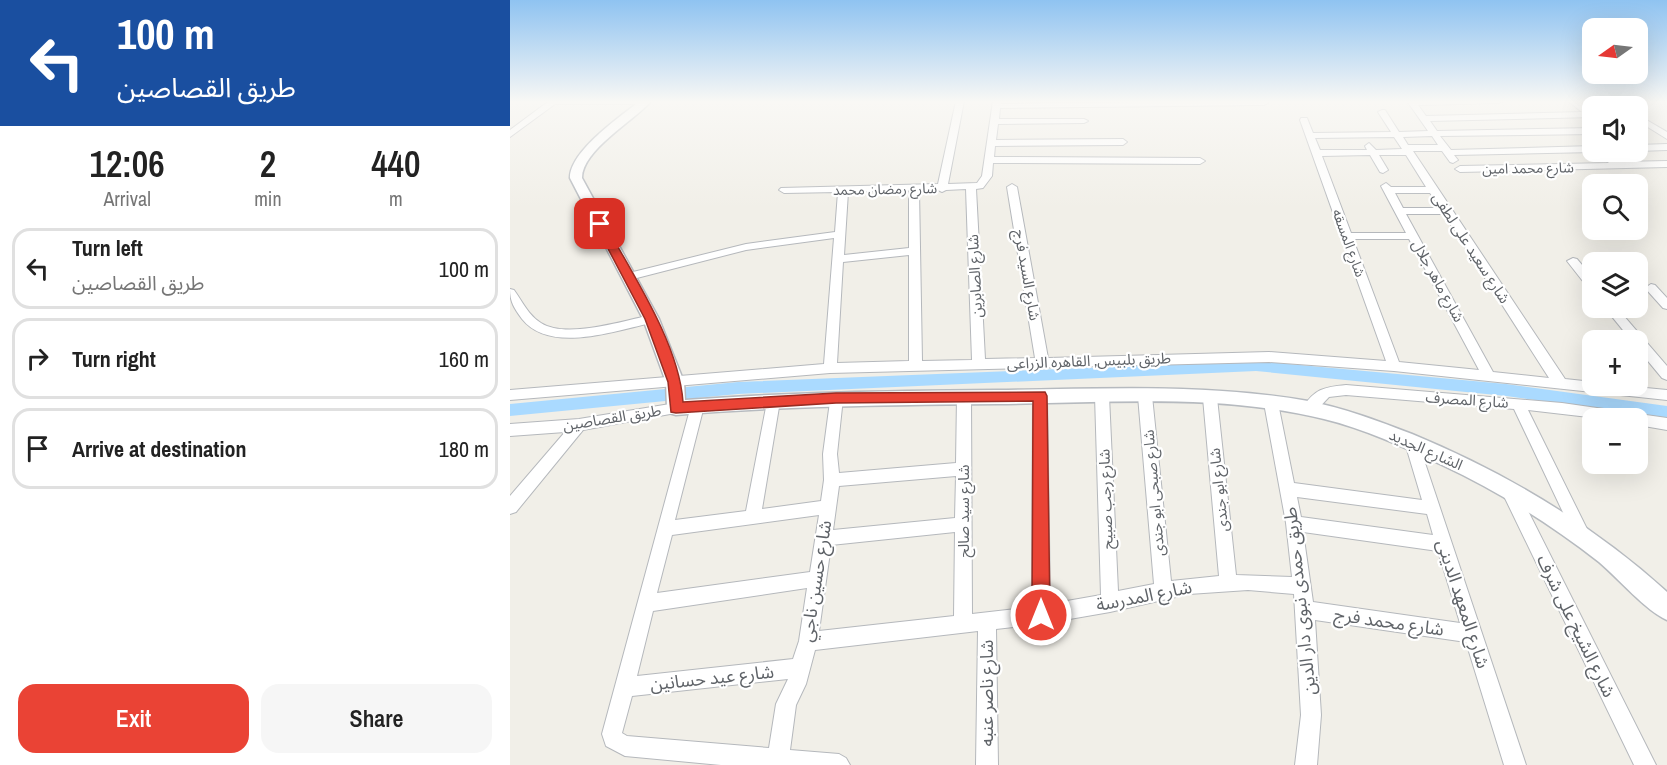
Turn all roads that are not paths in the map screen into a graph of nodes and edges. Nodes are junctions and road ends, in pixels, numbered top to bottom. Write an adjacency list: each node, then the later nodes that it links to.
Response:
1 (1310, 136): 18 (street, شارع المسقه)
2 (1363, 136): 17 (street)
3 (606, 137): 41 (street)
4 (953, 137): 28 (street)
5 (992, 137): 10 (street)
6 (1399, 137): 13 (street, شارع سعيد على لطفى)
7 (1436, 137): 14 (street)
8 (1559, 137): 15 (street)
9 (1123, 142): 10 (street)
10 (991, 143): 19 (street)
11 (1667, 147): 12 (street)
12 (1648, 148)
13 (1407, 150): 14 (street); 17 (street); 31 (street, شارع سعيد على لطفى)
14 (1446, 150): 15 (street); 23 (street, شارع محمد امين)
15 (1575, 150): 16 (street)
16 (1582, 150)
17 (1372, 152): 18 (street); 24 (street)
18 (1316, 153): 35 (street, شارع المسقه)
19 (989, 160): 20 (street); 26 (street, شارع رمضان محمد)
20 (1200, 161)
21 (1614, 162): 23 (street)
22 (1667, 164): 23 (street, شارع محمد امين)
23 (1619, 166)
24 (1383, 170)
25 (1012, 187): 47 (street, شارع السيد فرج)
26 (971, 188): 28 (street, شارع رمضان محمد); 48 (street, شارع الصابرين)
27 (914, 189): 28 (street, شارع رمضان محمد); 30 (street, شارع رمضان محمد); 37 (street)
28 (942, 189)
29 (784, 190): 30 (street, شارع رمضان محمد)
30 (843, 190): 34 (street)
31 (1433, 190): 32 (street, شارع ماهر جلال); 33 (street, شارع سعيد على لطفى)
32 (1399, 211): 33 (street); 36 (street, شارع ماهر جلال)
33 (1447, 211): 54 (street, شارع سعيد على لطفى)
34 (840, 234): 38 (street); 41 (street)
35 (1346, 236): 36 (street); 50 (street, شارع المسقه)
36 (1413, 236): 53 (street, شارع ماهر جلال)
37 (915, 251): 38 (street); 49 (street)
38 (838, 259): 51 (street)
39 (1573, 261): 40 (street)
40 (1582, 272)
41 (629, 276): 46 (street)
42 (1651, 288): 44 (street)
43 (510, 293): 46 (street)
44 (1667, 305)
45 (1619, 318): 52 (street)
46 (651, 319): 56 (street)
47 (1042, 362): 48 (street, طريق بلبيس, القاهره الزراعى); 50 (street, طريق بلبيس, القاهره الزراعى)
48 (979, 364): 49 (street, طريق بلبيس, القاهره الزراعى)
49 (916, 365): 51 (street, طريق بلبيس, القاهره الزراعى)
50 (1394, 366): 53 (street, طريق بلبيس, القاهره الزراعى)
51 (830, 368): 56 (street, طريق بلبيس, القاهره الزراعى)
52 (1667, 375)
53 (1489, 376): 54 (street, طريق بلبيس, القاهره الزراعى)
54 (1560, 383): 57 (street, طريق بلبيس, القاهره الزراعى)
55 (510, 395): 56 (street, طريق بلبيس, القاهره الزراعى)
56 (675, 395): 67 (street, طريق القصاصين); 72 (street, طريق القصاصين)
57 (1667, 395)
58 (1040, 396): 59 (street, طريق القصاصين); 61 (street, طريق القصاصين); 98 (street)
59 (1102, 396): 60 (street, طريق القصاصين); 95 (street, شارع رجب صبيح)
60 (1145, 396): 63 (street, الشارع الجديد); 93 (street, شارع صبحى ابو جندى)
61 (964, 397): 62 (street, طريق القصاصين); 75 (street, شارع سيد صالح)
62 (836, 398): 64 (street, طريق القصاصين); 76 (street, شارع حسين ناجي)
63 (1210, 398): 65 (street, الشارع الجديد); 90 (street, شارع ابو جندى)
64 (773, 401): 67 (street, طريق القصاصين); 82 (street)
65 (1271, 403): 68 (street, الشارع الجديد); 78 (street, طريق حمدى نبوى دار الدين)
66 (1518, 404): 68 (street, شارع المصرف); 69 (street, شارع المصرف); 86 (street)
67 (697, 406): 85 (street)
68 (1309, 409): 74 (street, الشارع الجديد)
69 (1582, 412)
70 (1648, 421): 71 (street)
71 (1667, 424)
72 (579, 425): 73 (street, طريق القصاصين); 79 (street)
73 (510, 430)
74 (1412, 443): 77 (street, الشارع الجديد); 81 (street, شارع المعهد الدينى)
75 (963, 469): 76 (street); 83 (street, شارع سيد صالح)
76 (832, 480): 80 (street, شارع حسين ناجي)
77 (1507, 487): 86 (street, الشارع الجديد); 110 (street, شارع الشيخ على شرف)
78 (1287, 489): 81 (street); 84 (street, طريق حمدى نبوى دار الدين)
79 (510, 507)
80 (828, 507): 82 (street); 87 (street, شارع حسين ناجي)
81 (1431, 508): 88 (street, شارع المعهد الدينى)
82 (753, 516): 85 (street)
83 (964, 524): 87 (street); 100 (street, شارع سيد صالح)
84 (1294, 524): 88 (street); 91 (street, طريق حمدى نبوى دار الدين)
85 (665, 529): 94 (street)
86 (1583, 537): 92 (street, الشارع الجديد)
87 (823, 538): 89 (street, شارع حسين ناجي)
88 (1443, 544): 101 (street, شارع المعهد الدينى)
89 (816, 579): 94 (street); 102 (street, شارع حسين ناجي)
90 (1228, 583): 91 (street, شارع المدرسة); 93 (street, شارع المدرسة)
91 (1302, 586): 97 (street, طريق حمدى نبوى دار الدين)
92 (1658, 588): 96 (street, الشارع الجديد)
93 (1163, 591): 95 (street, شارع المدرسة)
94 (646, 603): 104 (street)
95 (1110, 603): 98 (street, شارع المدرسة)
96 (1667, 608)
97 (1305, 610): 101 (street, شارع محمد فرج); 108 (street, طريق حمدى نبوى دار الدين)
98 (1041, 615): 99 (street, شارع المدرسة)
99 (987, 621): 100 (street, شارع المدرسة); 107 (street, شارع ناصر عنبه)
100 (963, 624): 102 (street, شارع المدرسة)
101 (1473, 634): 109 (street, شارع المعهد الدينى)
102 (808, 641): 103 (street, شارع حسين ناجي)
103 (799, 668): 104 (street, شارع عيد حسانين); 105 (street, شارع حسين ناجي)
104 (624, 687): 105 (street)
105 (778, 759): 106 (street)
106 (826, 764)
107 (987, 765)
108 (1306, 765)
109 (1515, 765)
110 (1645, 765)

